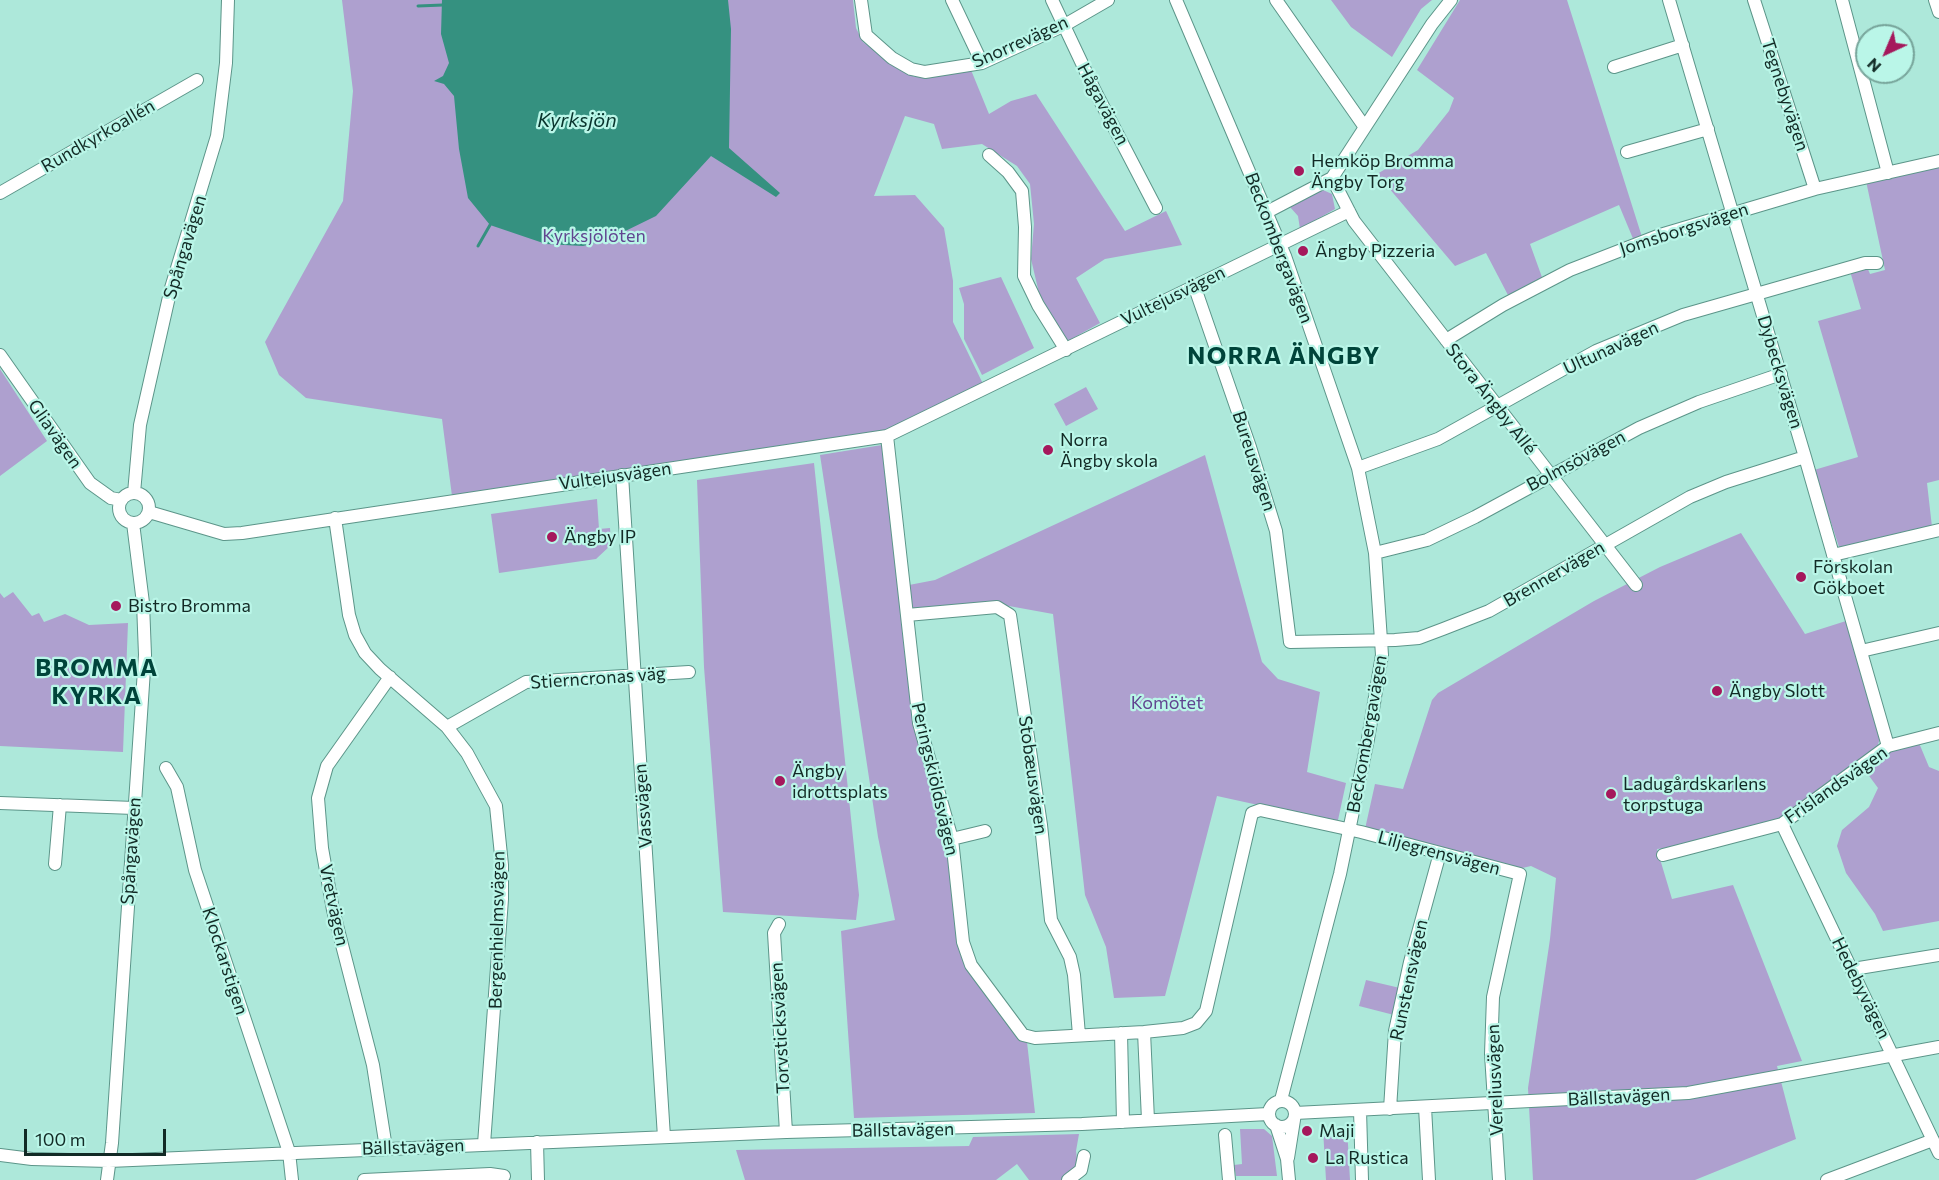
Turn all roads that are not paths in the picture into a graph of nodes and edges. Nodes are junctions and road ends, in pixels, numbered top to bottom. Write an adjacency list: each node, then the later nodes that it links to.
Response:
1 (228, 0): 46 (street, Spångavägen)
2 (861, 0): 16 (street, Snorrevägen)
3 (952, 0): 16 (street)
4 (1052, 0): 14 (street, Hågavägen)
5 (1108, 0): 14 (street, Snorrevägen)
6 (1176, 0): 30 (street, Beckombergavägen)
7 (1276, 0): 19 (street)
8 (1451, 0): 19 (street)
9 (1669, 0): 15 (street, Dybecksvägen)
10 (1754, 0): 26 (street, Tegnebyvägen)
11 (1842, 0): 24 (street)
12 (1935, 0): 13 (street)
13 (1939, 12)
14 (1063, 26): 16 (street, Snorrevägen); 28 (street, Hågavägen)
15 (1683, 45): 17 (street); 20 (street, Dybecksvägen)
16 (982, 63)
17 (1614, 67)
18 (197, 80): 27 (street, Rundkyrkoallén)
19 (1364, 126): 25 (street)
20 (1708, 129): 21 (street); 31 (street, Dybecksvägen)
21 (1627, 152)
22 (989, 155): 37 (street)
23 (1939, 161): 24 (street, Jomsborgsvägen)
24 (1888, 173): 26 (street, Jomsborgsvägen)
25 (1332, 178): 29 (street, Stora Ängby Allé); 30 (street)
26 (1815, 189): 31 (street, Jomsborgsvägen)
27 (0, 193)
28 (1156, 208)
29 (1349, 211): 32 (street, Vultejusvägen); 36 (street, Stora Ängby Allé)
30 (1267, 212): 32 (street, Beckombergavägen)
31 (1732, 212): 35 (street, Dybecksvägen); 36 (street, Jomsborgsvägen)
32 (1281, 246): 34 (street, Vultejusvägen); 43 (street, Beckombergavägen)
33 (1876, 263): 35 (street, Ultunavägen)
34 (1194, 285): 37 (street, Vultejusvägen); 59 (street, Bureusvägen)
35 (1756, 293): 39 (street, Dybecksvägen); 40 (street, Ultunavägen)
36 (1446, 340): 40 (street, Stora Ängby Allé)
37 (1066, 350): 41 (street, Vultejusvägen)
38 (0, 355): 47 (street, Gliavägen)
39 (1781, 374): 42 (street, Dybecksvägen); 45 (street, Bolmsövägen)
40 (1496, 405): 43 (street, Ultunavägen); 45 (street, Stora Ängby Allé)
41 (887, 436): 44 (street, Vultejusvägen); 56 (street, Peringskiöldsvägen)
42 (1805, 457): 52 (street, Brennervägen); 54 (street, Dybecksvägen)
43 (1358, 468): 53 (street, Beckombergavägen)
44 (622, 475): 49 (street, Vultejusvägen); 62 (street, Vassvägen)
45 (1550, 475): 52 (street, Stora Ängby Allé); 53 (street, Bolmsövägen)
46 (134, 493): 47 (street); 48 (street)
47 (121, 500): 50 (street)
48 (149, 512): 49 (street, Vultejusvägen); 50 (street)
49 (335, 518): 63 (street, Bergenhielmsvägen)
50 (133, 523): 70 (street, Spångavägen)
51 (1939, 530): 54 (street)
52 (1605, 546): 55 (street, Stora Ängby Allé); 58 (street, Brennervägen)
53 (1375, 553): 58 (street, Beckombergavägen)
54 (1833, 555): 60 (street, Dybecksvägen)
55 (1636, 585)
56 (907, 615): 75 (street, Peringskiöldsvägen); 85 (street, Stobæusvägen)
57 (1939, 633): 60 (street)
58 (1382, 640): 59 (street, Brennervägen); 73 (street, Beckombergavägen)
59 (1290, 642)
60 (1861, 651): 66 (street, Dybecksvägen)
61 (689, 672): 62 (street, Stierncronas väg)
62 (633, 676): 64 (street, Stierncronas väg); 100 (street, Vassvägen)
63 (390, 677): 64 (street, Bergenhielmsvägen); 104 (street, Vretvägen)
64 (447, 727): 103 (street, Bergenhielmsvägen)
65 (1939, 733): 66 (street, Frislandsvägen)
66 (1888, 746): 72 (street, Frislandsvägen)
67 (166, 768): 105 (street, Klockarstigen)
68 (0, 803): 69 (street)
69 (60, 805): 70 (street); 78 (street)
70 (134, 808): 110 (street, Spångavägen)
71 (1252, 813): 73 (street, Liljegrensvägen); 83 (street, Peringskiöldsvägen)
72 (1782, 824): 77 (street, Frislandsvägen); 82 (street, Hedebyvägen)
73 (1350, 830): 76 (street, Liljegrensvägen); 88 (street, Beckombergavägen)
74 (985, 831): 75 (street)
75 (952, 839): 85 (street, Peringskiöldsvägen)
76 (1440, 853): 79 (street, Liljegrensvägen); 91 (street, Runstensvägen)
77 (1663, 855)
78 (55, 864)
79 (1520, 874): 89 (street, Vereliusvägen)
80 (779, 924): 98 (street, Torvsticksvägen)
81 (1939, 955): 82 (street)
82 (1853, 969): 87 (street, Hedebyvägen)
83 (1144, 1032): 84 (street, Peringskiöldsvägen); 95 (street)
84 (1121, 1033): 85 (street, Peringskiöldsvägen); 96 (street)
85 (1079, 1035)
86 (1939, 1047): 87 (street, Bällstavägen)
87 (1893, 1055): 89 (street, Bällstavägen); 101 (street, Hedebyvägen)
88 (1281, 1100): 93 (street); 94 (street)
89 (1494, 1104): 90 (street, Bällstavägen); 121 (street, Vereliusvägen)
90 (1425, 1107): 91 (street, Bällstavägen); 120 (street)
91 (1390, 1109): 92 (street, Bällstavägen)
92 (1360, 1110): 94 (street, Bällstavägen); 119 (street)
93 (1268, 1114): 95 (street, Bällstavägen); 97 (street)
94 (1295, 1117): 97 (street, Bällstavägen); 109 (street)
95 (1148, 1120): 96 (street, Bällstavägen)
96 (1123, 1122): 98 (street, Bällstavägen)
97 (1276, 1125): 109 (street)
98 (786, 1132): 100 (street, Bällstavägen)
99 (1225, 1135): 117 (street)
100 (664, 1137): 102 (street, Bällstavägen)
101 (1932, 1140): 106 (street, Hedebyvägen); 122 (street)
102 (537, 1142): 103 (street, Bällstavägen); 115 (street)
103 (484, 1144): 104 (street, Bällstavägen)
104 (386, 1149): 105 (street, Bällstavägen)
105 (289, 1152): 110 (street, Bällstavägen); 113 (street)
106 (1939, 1153)
107 (0, 1155): 110 (street, Bällstavägen)
108 (1084, 1156): 116 (street)
109 (1287, 1160): 118 (street)
110 (109, 1161): 112 (street, Spångavägen)
111 (504, 1176): 114 (street, Bällstavägen)
112 (107, 1180)
113 (292, 1180)
114 (364, 1180)
115 (538, 1180)
116 (1068, 1180)
117 (1229, 1180)
118 (1289, 1180)
119 (1362, 1180)
120 (1429, 1180)
121 (1499, 1180)
122 (1827, 1180)

